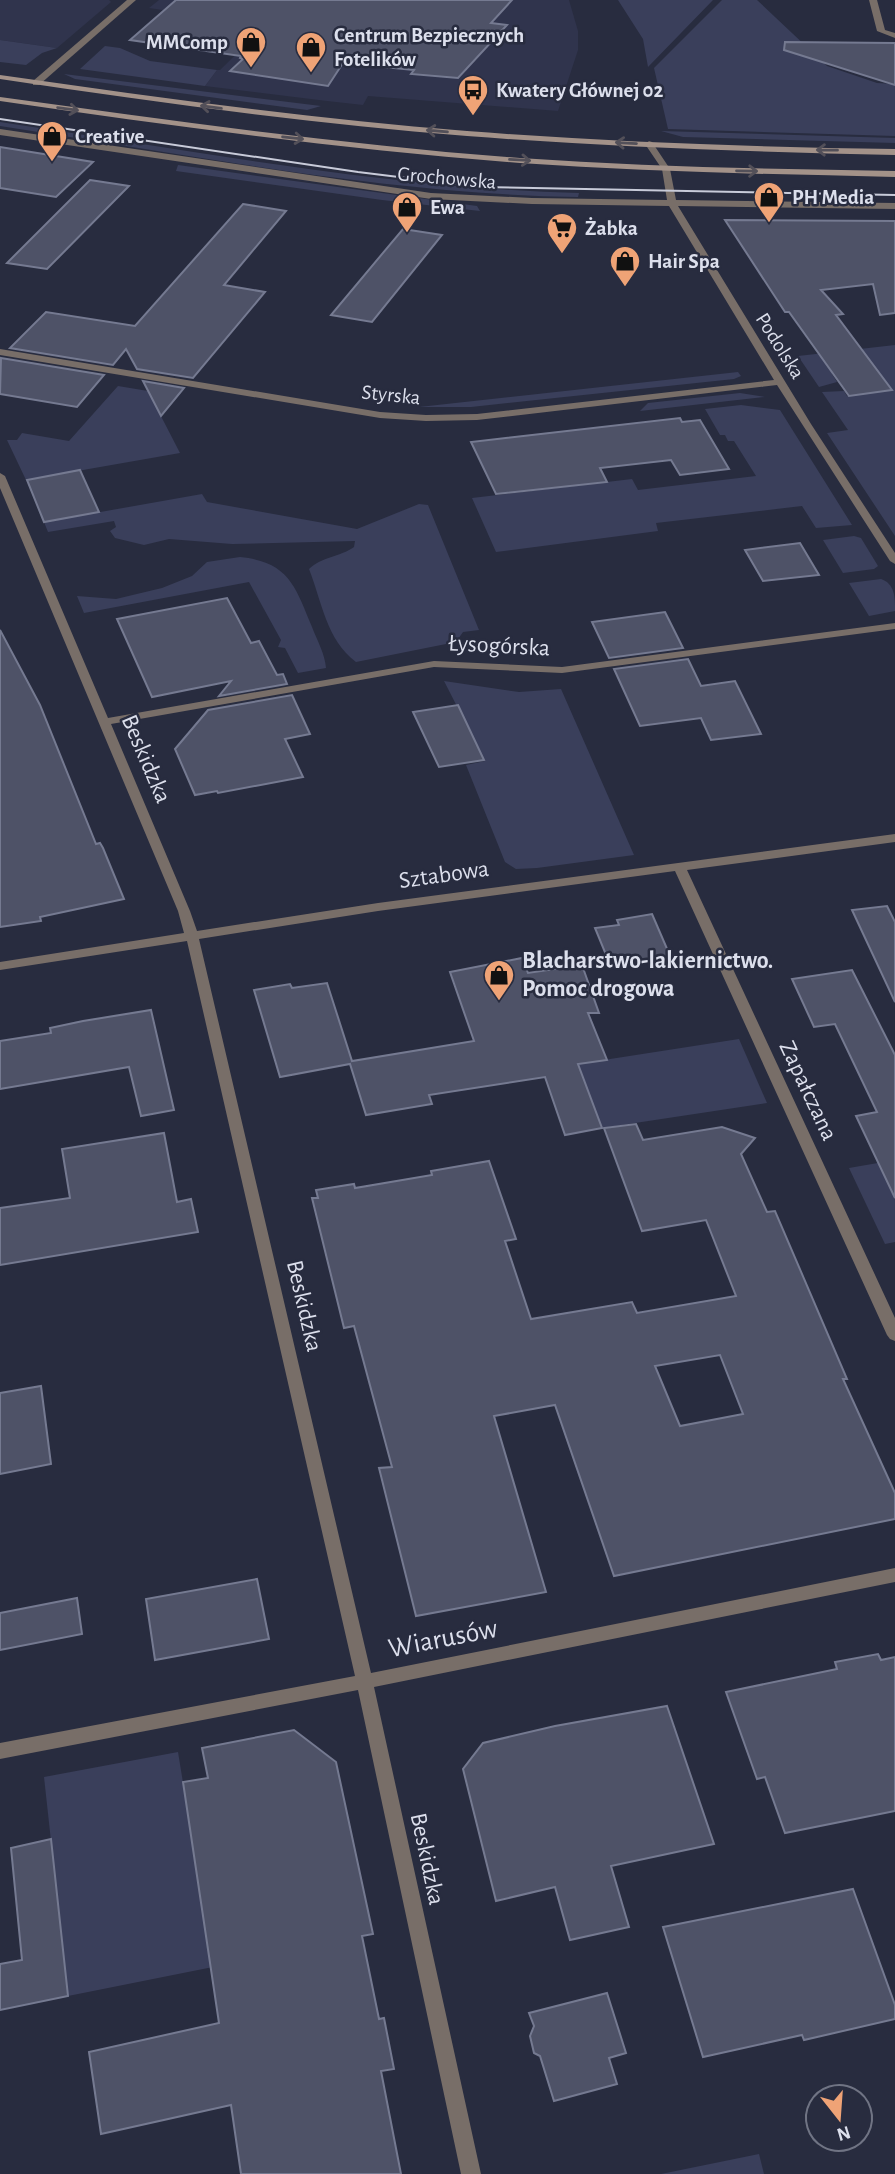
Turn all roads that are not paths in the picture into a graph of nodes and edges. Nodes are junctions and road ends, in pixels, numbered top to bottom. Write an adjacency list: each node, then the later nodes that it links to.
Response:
1 (132, 0): 5 (street)
2 (873, 0): 3 (street)
3 (895, 36)
4 (0, 78): 5 (main road, Grochowska)
5 (36, 83): 8 (main road, Grochowska, one-way to 5)
6 (0, 99): 10 (main road, Grochowska, one-way to 10)
7 (0, 132): 12 (street, Grochowska)
8 (649, 144): 9 (main road, Grochowska, one-way to 8); 10 (street, Podolska)
9 (895, 152)
10 (666, 169): 11 (main road, Grochowska, one-way to 11); 12 (street, Podolska)
11 (895, 174)
12 (672, 203): 13 (street, Grochowska); 15 (street, Podolska)
13 (895, 206)
14 (0, 352): 15 (street, Styrska)
15 (780, 382): 17 (street, Podolska)
16 (0, 476): 19 (street, Beskidzka)
17 (895, 561)
18 (895, 626): 19 (street, Łysogórska)
19 (103, 722): 22 (street, Beskidzka)
20 (895, 838): 21 (street, Sztabowa)
21 (679, 867): 22 (street, Sztabowa); 24 (street, Zapałczana)
22 (192, 936): 23 (street, Sztabowa); 26 (street, Beskidzka)
23 (0, 966)
24 (895, 1335)
25 (895, 1575): 26 (street, Wiarusów)
26 (364, 1681): 27 (street, Wiarusów); 28 (street, Beskidzka)
27 (0, 1751)
28 (471, 2174)

